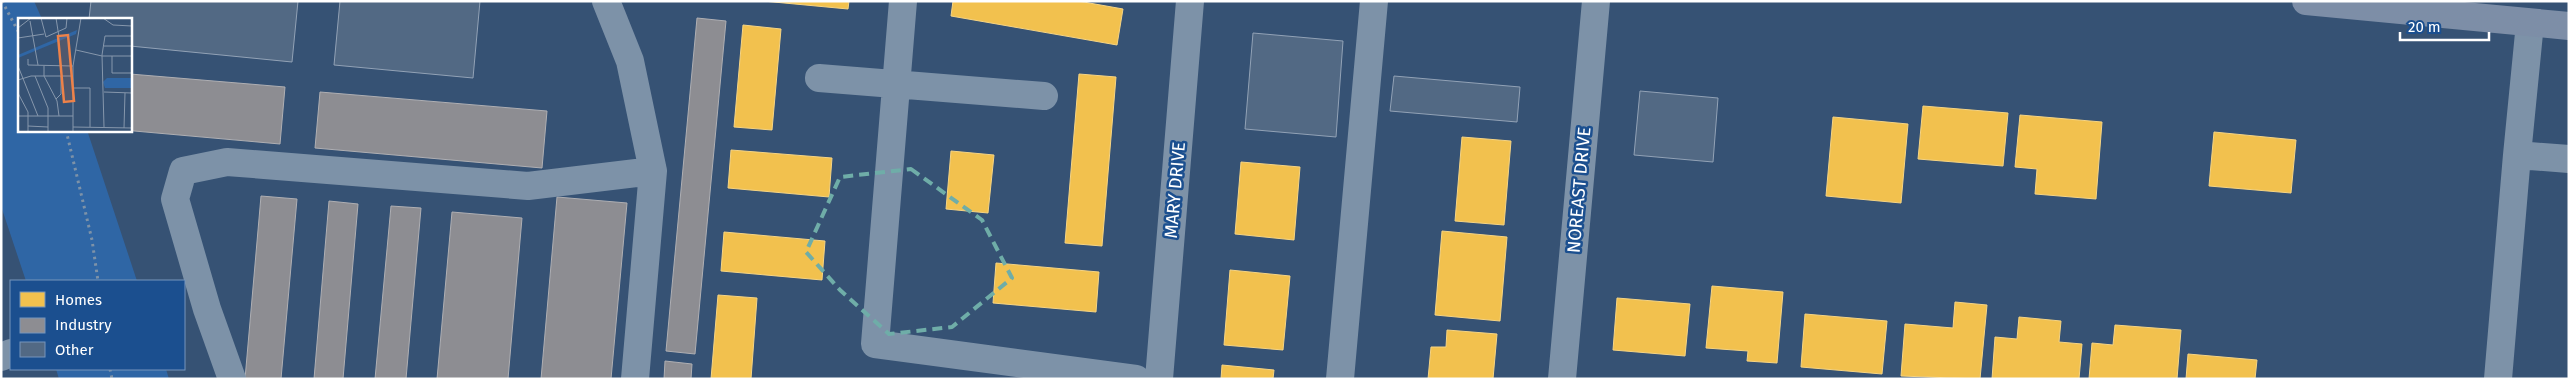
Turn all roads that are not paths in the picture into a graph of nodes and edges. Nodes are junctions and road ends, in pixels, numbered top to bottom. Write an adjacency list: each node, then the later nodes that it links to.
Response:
1 (606, 1): 15 (street)
2 (903, 1): 11 (street)
3 (1190, 1): 20 (street, MARY DRIVE)
4 (1374, 1): 21 (street)
5 (1596, 1): 22 (street, NOREAST DRIVE)
6 (2306, 1): 7 (main road)
7 (2423, 7): 8 (main road)
8 (2530, 23): 9 (main road); 13 (street)
9 (2569, 26)
10 (819, 78): 11 (street)
11 (896, 84): 12 (street); 16 (street)
12 (1044, 96)
13 (2517, 155): 14 (street); 23 (street)
14 (2569, 159)
15 (653, 171): 17 (street); 18 (street)
16 (980, 368): 19 (street)
17 (232, 379)
18 (635, 379)
19 (1136, 379)
20 (1159, 379)
21 (1340, 379)
22 (1562, 379)
23 (2498, 379)

